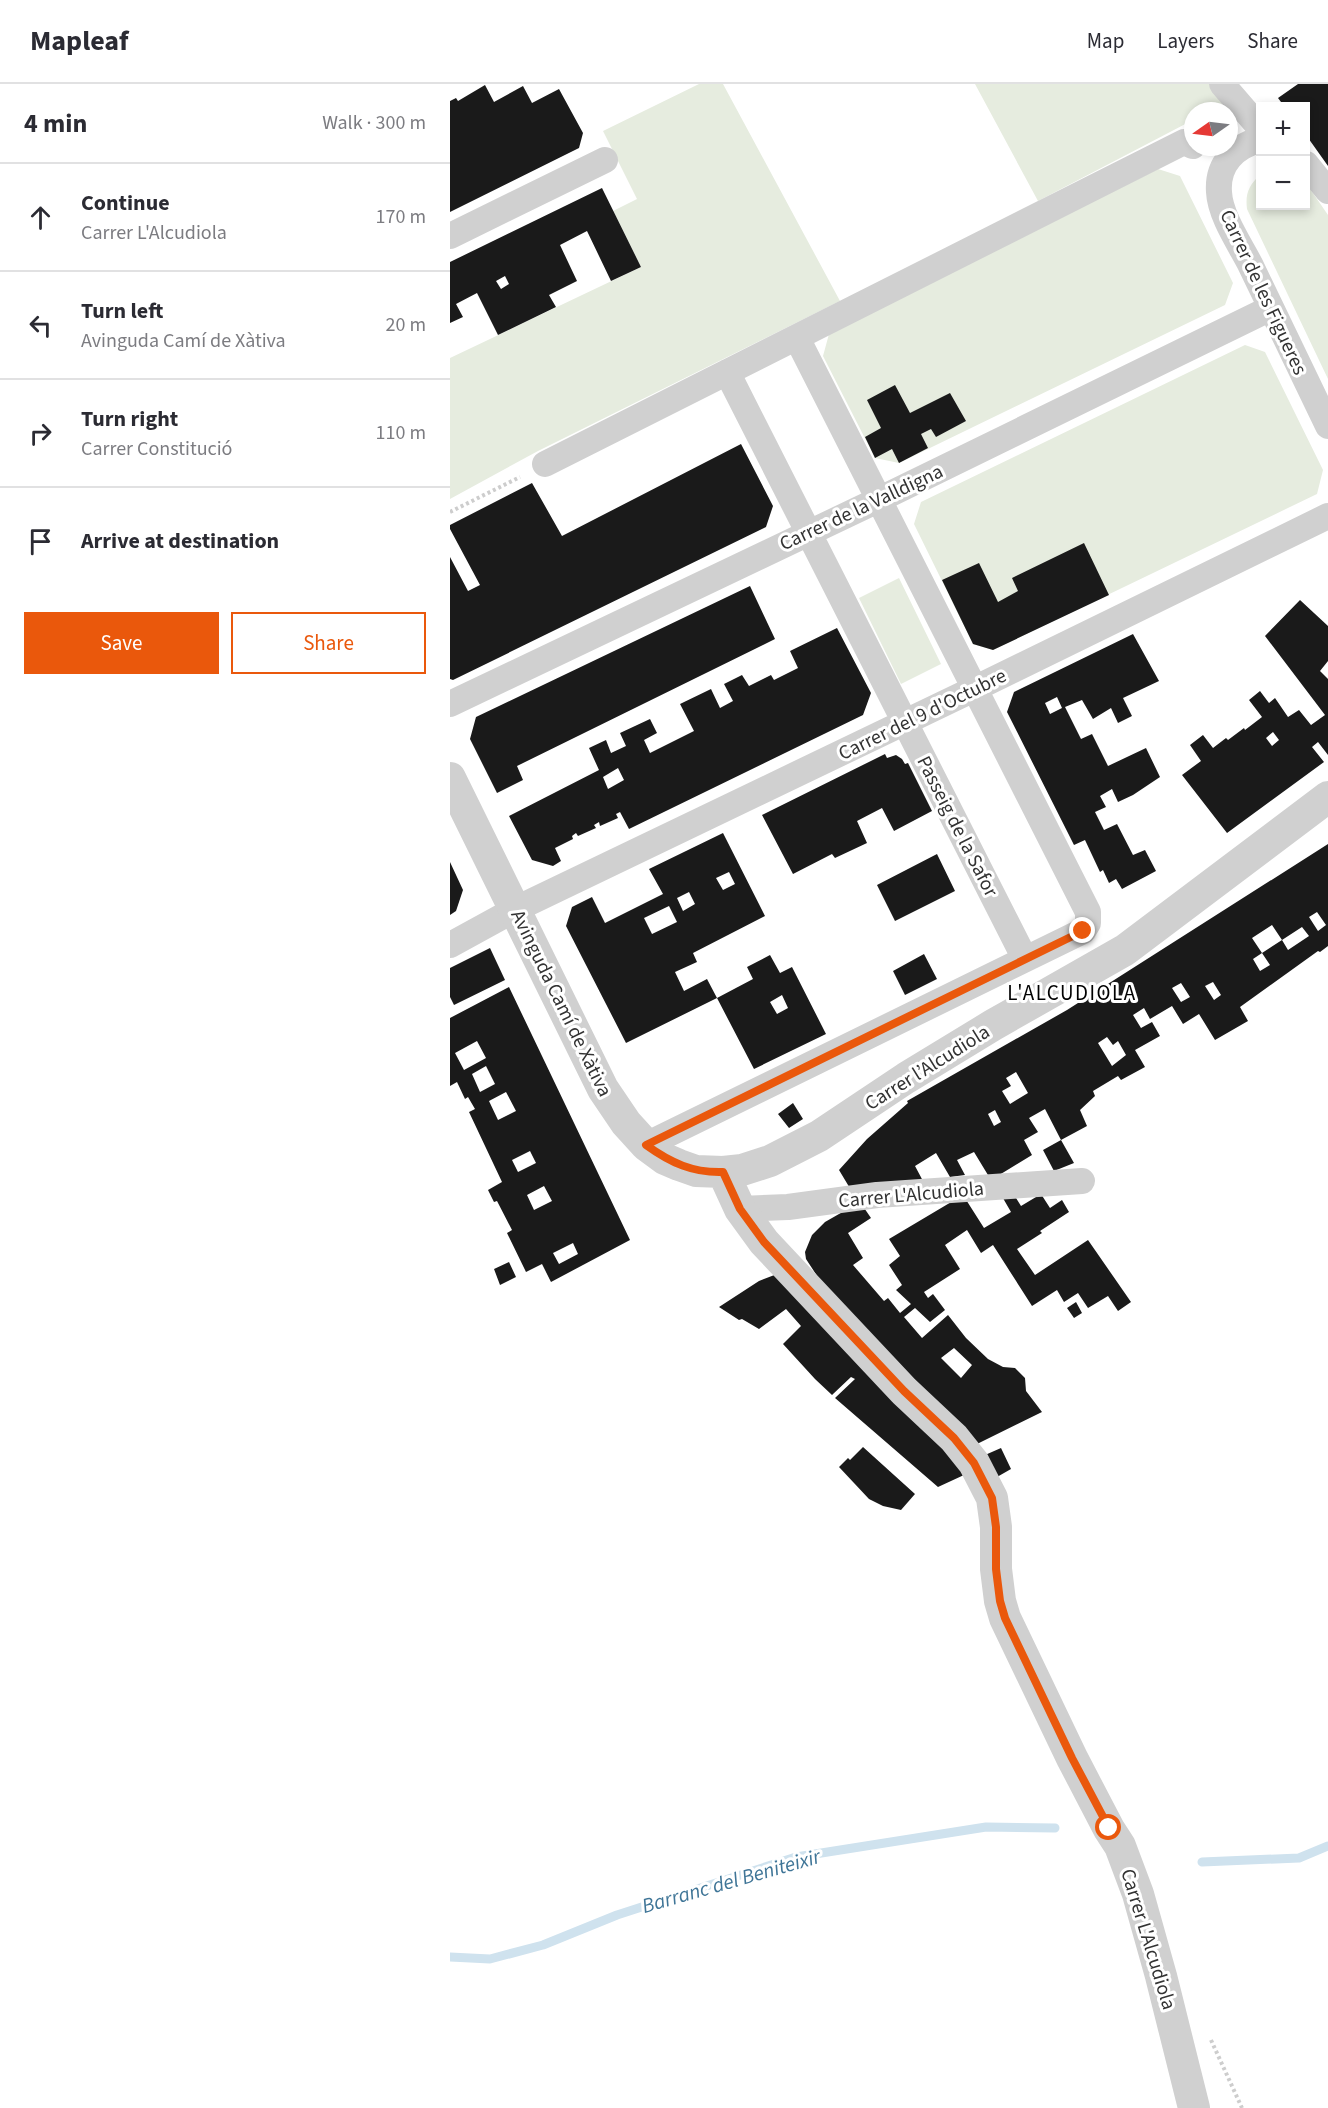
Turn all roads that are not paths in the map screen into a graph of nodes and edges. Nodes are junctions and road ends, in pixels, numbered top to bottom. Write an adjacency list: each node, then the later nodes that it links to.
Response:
1 (1222, 84): 2 (street)
2 (1256, 123)
3 (1184, 142): 12 (street)
4 (1256, 142): 7 (street)
5 (1218, 156): 7 (street)
6 (605, 160): 10 (street)
7 (1227, 160): 11 (street, Carrer de les Figueres)
8 (1310, 170): 9 (street)
9 (1328, 191)
10 (450, 236)
11 (1271, 308): 14 (street, Carrer de les Figueres); 16 (street, Carrer de la Valldigna)
12 (797, 338): 13 (street); 16 (street)
13 (727, 372): 15 (street); 18 (street, Passeig de la Safor)
14 (1328, 426)
15 (545, 464)
16 (878, 500): 18 (street, Carrer de la Valldigna); 19 (street)
17 (1328, 516): 19 (street, Carrer del 9 d'Octubre)
18 (808, 532): 20 (street, Carrer de la Valldigna); 21 (street, Passeig de la Safor)
19 (974, 689): 21 (street, Carrer del 9 d'Octubre); 26 (street)
20 (450, 704)
21 (905, 722): 24 (street, Carrer del 9 d'Octubre); 26 (street, Passeig de la Safor)
22 (450, 778): 24 (street, Avinguda Camí de Xàtiva)
23 (1328, 797): 28 (street, Carrer l’Alcudiola)
24 (516, 909): 25 (street, Carrer del 9 d'Octubre); 27 (street, Avinguda Camí de Xàtiva)
25 (450, 945)
26 (1025, 959): 27 (street)
27 (646, 1145): 28 (street, Avinguda Camí de Xàtiva)
28 (723, 1172): 30 (street, Carrer L'Alcudiola)
29 (1082, 1181): 30 (street, Carrer L'Alcudiola)
30 (740, 1209): 31 (street, Carrer L'Alcudiola)
31 (1189, 2104)

